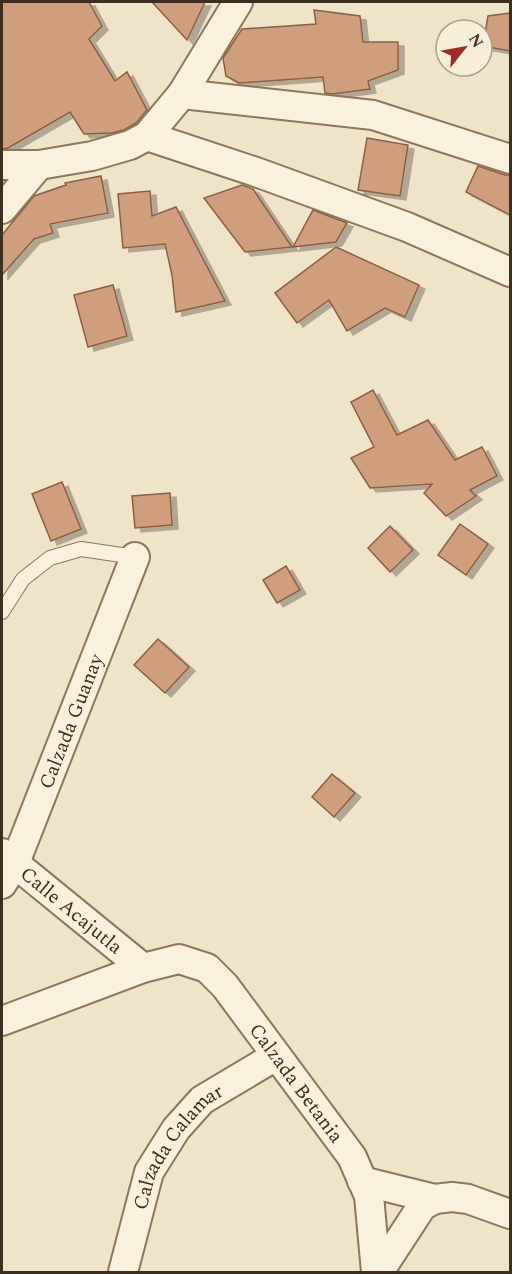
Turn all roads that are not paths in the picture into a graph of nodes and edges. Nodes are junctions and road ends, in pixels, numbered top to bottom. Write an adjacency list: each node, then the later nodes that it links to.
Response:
1 (238, 2): 2 (street)
2 (183, 94): 3 (street); 4 (street)
3 (147, 136): 6 (street); 8 (street)
4 (510, 159)
5 (2, 165): 6 (street)
6 (39, 165): 7 (street)
7 (2, 209)
8 (510, 272)
9 (135, 557): 10 (lane); 11 (street, Calzada Guanay)
10 (2, 612)
11 (6, 867): 12 (street, Calle Acajutla)
12 (143, 968): 13 (street, Calzada Betania); 14 (street, Calzada Betania)
13 (2, 1021)
14 (276, 1056): 15 (street, Calzada Betania); 18 (street, Calzada Calamar)
15 (362, 1181): 16 (street); 19 (street, Calzada Betania)
16 (435, 1199): 17 (street); 19 (street)
17 (510, 1214)
18 (123, 1272)
19 (377, 1272)

